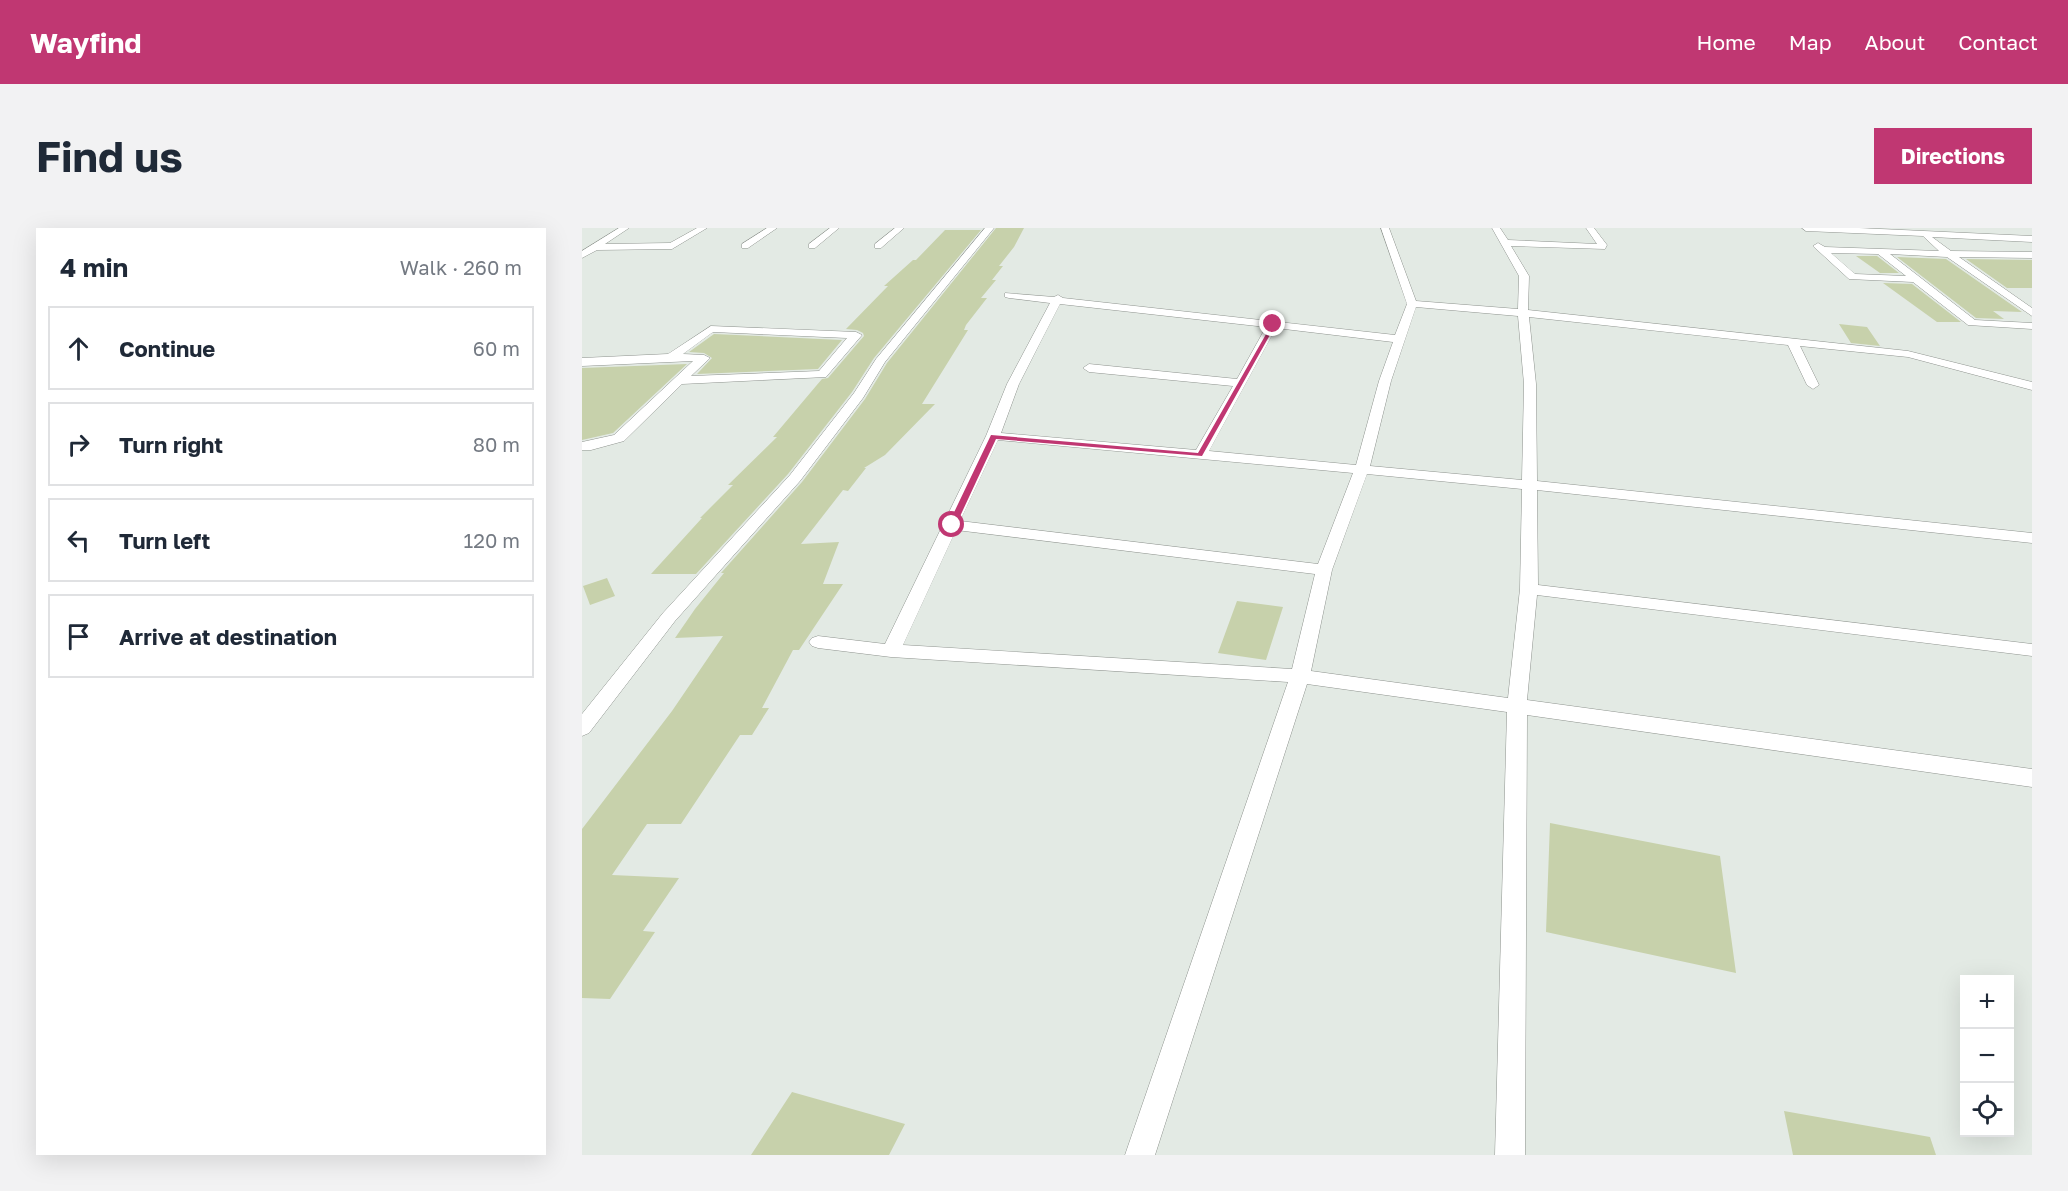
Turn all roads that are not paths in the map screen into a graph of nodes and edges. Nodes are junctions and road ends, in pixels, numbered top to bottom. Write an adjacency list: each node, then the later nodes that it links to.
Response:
1 (625, 228): 20 (street)
2 (703, 228): 20 (street)
3 (773, 228): 16 (street)
4 (835, 228): 17 (street)
5 (900, 228): 18 (street)
6 (990, 228): 57 (street)
7 (1385, 228): 29 (street)
8 (1496, 228): 15 (street)
9 (1590, 228): 15 (street)
10 (1806, 231): 14 (street); 21 (street)
11 (1925, 233): 12 (street); 23 (street)
12 (2032, 234)
13 (1859, 236): 22 (street)
14 (2032, 239)
15 (1504, 243): 30 (street)
16 (745, 246)
17 (812, 246)
18 (878, 246)
19 (2008, 247): 25 (street)
20 (595, 248): 24 (street)
21 (1823, 250): 22 (street); 26 (street)
22 (1880, 251): 23 (street); 26 (street)
23 (1949, 254): 25 (street); 31 (street)
24 (582, 255)
25 (2029, 257)
26 (1915, 279): 33 (street)
27 (1009, 295): 28 (street)
28 (1058, 298): 32 (street); 43 (street)
29 (1412, 304): 30 (street); 34 (street)
30 (1523, 313): 35 (street); 47 (street)
31 (2032, 313)
32 (1273, 324): 34 (street); 40 (street)
33 (2032, 326)
34 (1399, 339): 46 (street)
35 (1792, 340): 41 (street); 42 (street)
36 (671, 357): 37 (street); 39 (street); 39 (street)
37 (582, 362)
38 (1089, 368): 40 (street)
39 (679, 380): 44 (street)
40 (1241, 383): 45 (street)
41 (1813, 385)
42 (2032, 386)
43 (993, 436): 45 (street); 48 (street)
44 (582, 446)
45 (1200, 455): 46 (street)
46 (1362, 469): 47 (street); 50 (street)
47 (1531, 485): 49 (street); 51 (street)
48 (952, 525): 50 (street); 54 (street)
49 (2032, 538)
50 (1324, 570): 55 (street)
51 (1529, 589): 53 (street); 56 (street)
52 (818, 642): 54 (street)
53 (2032, 650)
54 (891, 651): 55 (street)
55 (1300, 676): 56 (street); 59 (street)
56 (1516, 705): 58 (street); 60 (street)
57 (582, 728)
58 (2032, 778)
59 (1140, 1155)
60 (1510, 1155)

